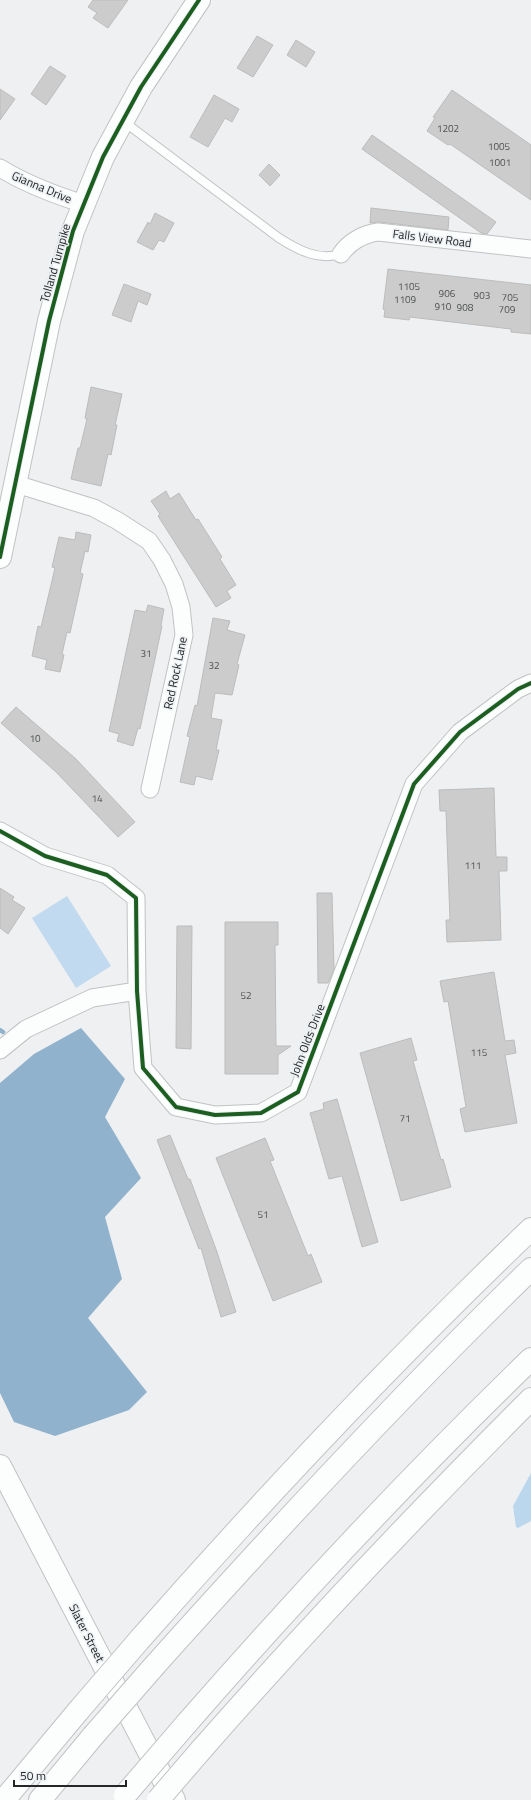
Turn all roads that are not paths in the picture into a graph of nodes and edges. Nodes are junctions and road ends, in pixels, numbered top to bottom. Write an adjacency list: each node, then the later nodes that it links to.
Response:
1 (199, 0): 2 (main road, Tolland Turnpike)
2 (123, 120): 4 (main road, Tolland Turnpike); 6 (lane)
3 (0, 168): 4 (street, Gianna Drive)
4 (84, 204): 7 (main road, Tolland Turnpike)
5 (531, 249): 6 (street, Falls View Road)
6 (341, 254)
7 (16, 484): 8 (main road, Tolland Turnpike); 10 (street, Red Rock Lane)
8 (0, 558)
9 (531, 683): 12 (street, John Olds Drive)
10 (150, 789)
11 (0, 832): 12 (street, John Olds Drive)
12 (137, 991): 13 (street)
13 (0, 1050)
14 (531, 1229): 20 (main road, bridge)
15 (531, 1269): 21 (main road, bridge)
16 (531, 1359): 19 (main road, bridge)
17 (531, 1399): 22 (main road, bridge)
18 (0, 1466): 23 (main road, Slater Street)
19 (123, 1798)
20 (4, 1800)
21 (40, 1800)
22 (158, 1800)
23 (174, 1800)

